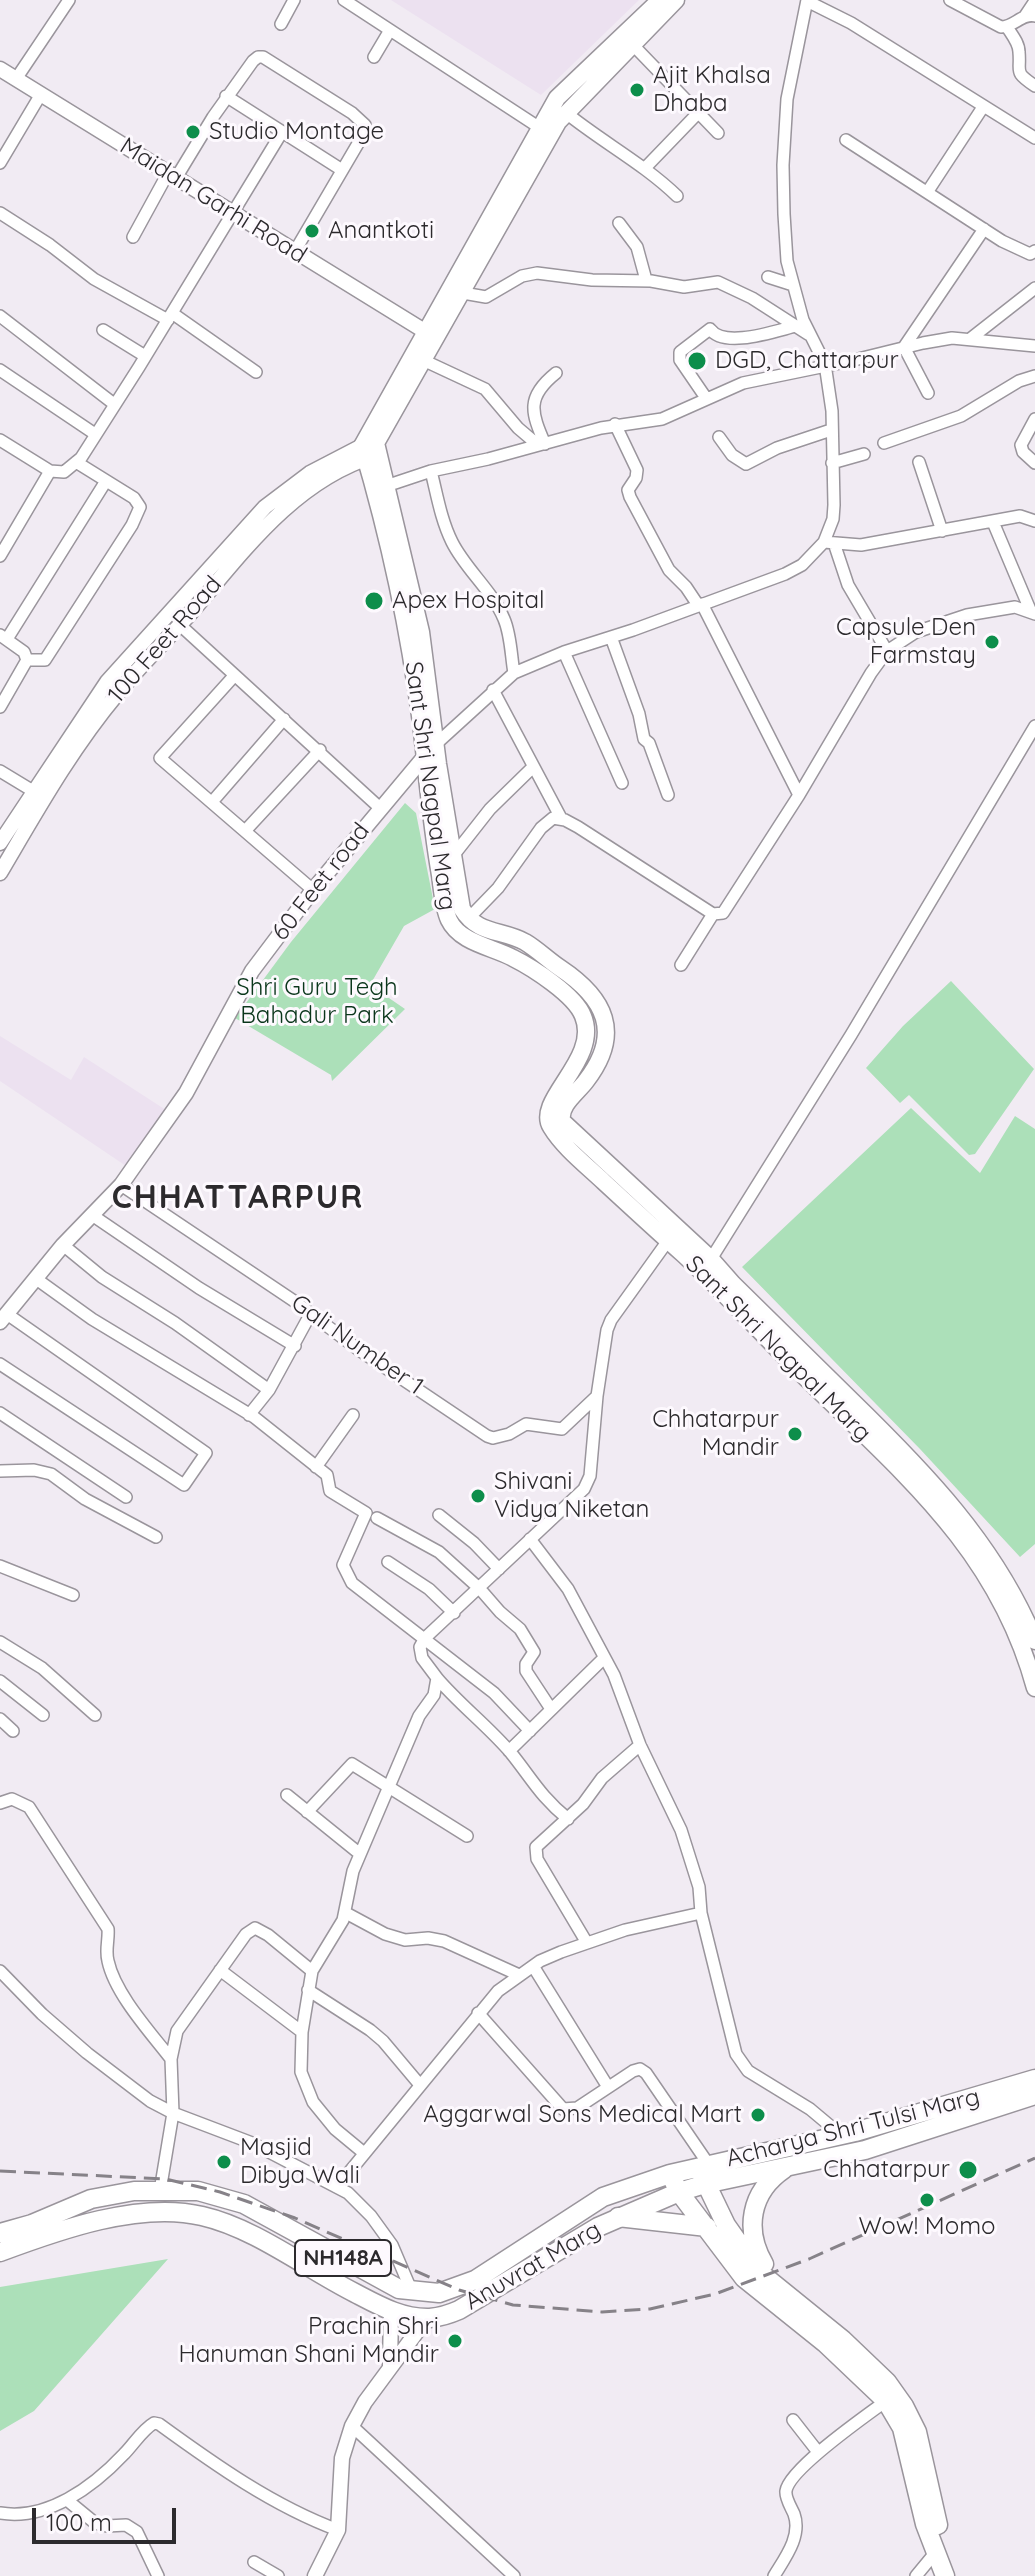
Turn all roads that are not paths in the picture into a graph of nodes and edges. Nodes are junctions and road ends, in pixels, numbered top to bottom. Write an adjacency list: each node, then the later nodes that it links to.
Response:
1 (69, 0): 16 (street)
2 (294, 0): 10 (street)
3 (344, 0): 12 (street)
4 (660, 0): 23 (main road)
5 (676, 0): 13 (main road)
6 (950, 0): 11 (street)
7 (807, 1): 20 (street); 43 (street)
8 (1035, 1): 9 (street)
9 (1030, 16): 11 (street)
10 (281, 24)
11 (1007, 27): 17 (street)
12 (390, 30): 14 (street); 23 (street)
13 (633, 45): 21 (main road); 22 (street)
14 (374, 57)
15 (0, 69): 16 (street, Maidan Garhi Road)
16 (16, 79): 18 (street, Maidan Garhi Road)
17 (1035, 86)
18 (41, 94): 28 (street); 31 (street, Maidan Garhi Road)
19 (226, 96): 24 (street); 30 (street); 31 (street)
20 (983, 107): 26 (street); 32 (street)
21 (565, 112): 29 (street); 45 (main road)
22 (699, 112): 25 (street); 29 (street)
23 (540, 128): 50 (main road)
24 (282, 132): 30 (street); 35 (street)
25 (718, 133)
26 (1035, 138)
27 (846, 140): 32 (street)
28 (0, 163)
29 (645, 168): 33 (street)
30 (342, 170): 39 (street)
31 (172, 175): 35 (street, Maidan Garhi Road); 38 (street)
32 (928, 191): 37 (street)
33 (677, 196)
34 (0, 213): 47 (street)
35 (234, 213): 39 (street, Maidan Garhi Road); 47 (street)
36 (619, 223): 42 (street)
37 (984, 229): 40 (street); 54 (street)
38 (133, 237)
39 (295, 251): 50 (street, Maidan Garhi Road)
40 (1035, 251)
41 (768, 277): 43 (street)
42 (646, 280): 45 (street); 48 (street)
43 (793, 285): 51 (street)
44 (1035, 288): 52 (street)
45 (463, 293): 56 (main road)
46 (0, 316): 64 (street)
47 (170, 317): 55 (street); 59 (street)
48 (796, 326): 51 (street); 63 (street)
49 (103, 330): 55 (street)
50 (426, 332): 73 (main road)
51 (812, 336): 57 (street)
52 (970, 339): 53 (street); 54 (street)
53 (1035, 346)
54 (904, 347): 57 (street); 62 (street)
55 (145, 356): 64 (street)
56 (425, 361): 72 (street); 73 (main road)
57 (825, 364): 63 (street); 67 (street)
58 (0, 370): 68 (street)
59 (256, 372)
60 (556, 373): 72 (street)
61 (1035, 376): 71 (street)
62 (928, 393)
63 (706, 398): 66 (street)
64 (114, 404): 68 (street)
65 (1035, 419): 78 (street)
66 (615, 424): 72 (street); 88 (street)
67 (831, 430): 69 (street); 77 (street)
68 (95, 434): 75 (street)
69 (719, 437)
70 (0, 440): 79 (street)
71 (884, 443)
72 (541, 444): 80 (street)
73 (371, 451): 82 (main road, Sant Shri Nagpal Marg); 90 (street, 100 Feet Road); 103 (main road, Sant Shri Nagpal Marg); 107 (street, 100 Feet Road)
74 (864, 454): 77 (street)
75 (76, 462): 79 (street); 81 (street)
76 (919, 462): 85 (street)
77 (832, 463): 86 (street)
78 (1035, 463)
79 (50, 471): 87 (street)
80 (431, 471): 82 (street); 96 (street)
81 (106, 481): 91 (street); 95 (street)
82 (386, 486): 103 (main road, Sant Shri Nagpal Marg)
83 (1035, 521): 84 (street)
84 (993, 522): 85 (street); 89 (street)
85 (942, 531): 86 (street)
86 (829, 543): 88 (street); 93 (street)
87 (0, 556)
88 (700, 605): 92 (street); 109 (street)
89 (1033, 613): 93 (street)
90 (180, 625): 97 (street); 116 (street, 100 Feet Road)
91 (4, 637): 95 (street)
92 (611, 637): 94 (street); 108 (street)
93 (887, 651): 109 (street)
94 (564, 652): 96 (street); 106 (street)
95 (27, 660): 99 (street)
96 (514, 673): 98 (street)
97 (234, 676): 100 (street); 110 (street)
98 (493, 690): 103 (street); 104 (street)
99 (0, 707)
100 (284, 719): 102 (street); 110 (street)
101 (1035, 726): 125 (street)
102 (320, 750): 111 (street); 113 (street)
103 (430, 750): 111 (street, 60 Feet road); 115 (main road, Sant Shri Nagpal Marg); 123 (main road, Sant Shri Nagpal Marg)
104 (533, 767): 112 (street); 115 (street)
105 (0, 771): 107 (street)
106 (622, 783)
107 (33, 791): 114 (street, 100 Feet Road)
108 (668, 795)
109 (799, 795): 118 (street)
110 (212, 802): 113 (street)
111 (380, 808): 117 (street, 60 Feet road)
112 (561, 818): 118 (street); 119 (street)
113 (245, 831): 117 (street)
114 (0, 843)
115 (453, 856): 119 (main road, Sant Shri Nagpal Marg)
116 (0, 873)
117 (313, 890): 121 (street, 60 Feet road)
118 (713, 914): 120 (street)
119 (468, 919): 123 (main road, Sant Shri Nagpal Marg)
120 (681, 965)
121 (121, 1185): 122 (street, 60 Feet road); 127 (street, Gali Number 1)
122 (92, 1215): 124 (street, 60 Feet road); 129 (street)
123 (672, 1235): 125 (main road, Sant Shri Nagpal Marg); 132 (street); 136 (main road, Sant Shri Nagpal Marg)
124 (63, 1245): 126 (street, 60 Feet road); 131 (street)
125 (711, 1259): 136 (main road, Sant Shri Nagpal Marg)
126 (35, 1278): 128 (street, 60 Feet road); 134 (street)
127 (311, 1313): 129 (street); 132 (street, Gali Number 1)
128 (4, 1318): 130 (street)
129 (295, 1346): 131 (street)
130 (0, 1364)
131 (269, 1390): 134 (street)
132 (597, 1396): 143 (street)
133 (0, 1413): 139 (street)
134 (249, 1415): 137 (street)
135 (353, 1415): 137 (street)
136 (869, 1428): 151 (main road, Sant Shri Nagpal Marg); 156 (main road, Sant Shri Nagpal Marg)
137 (316, 1467): 150 (street)
138 (0, 1471): 142 (street)
139 (126, 1497)
140 (439, 1515): 146 (street)
141 (377, 1518): 147 (street)
142 (156, 1537)
143 (530, 1539): 146 (street); 153 (street)
144 (388, 1562): 149 (street)
145 (0, 1566): 148 (street)
146 (499, 1569): 147 (street)
147 (480, 1589): 149 (street); 157 (street)
148 (73, 1595)
149 (454, 1613): 150 (street)
150 (425, 1638): 154 (street); 162 (street)
151 (1035, 1641)
152 (0, 1642): 159 (street)
153 (604, 1658): 157 (street); 163 (street)
154 (437, 1678): 164 (street); 165 (street)
155 (0, 1681): 158 (street)
156 (1035, 1688)
157 (551, 1709): 162 (street)
158 (43, 1715)
159 (95, 1715)
160 (0, 1719): 161 (street)
161 (13, 1731)
162 (530, 1731): 164 (street)
163 (640, 1745): 169 (street); 173 (street)
164 (509, 1751): 169 (street)
165 (387, 1787): 168 (street); 170 (street); 171 (street)
166 (287, 1795): 168 (street)
167 (0, 1803): 183 (street)
168 (307, 1812): 171 (street)
169 (568, 1819): 174 (street)
170 (467, 1836)
171 (360, 1854): 172 (street)
172 (346, 1913): 178 (street); 179 (street)
173 (701, 1913): 174 (street); 189 (street)
174 (587, 1943): 175 (street)
175 (533, 1966): 179 (street); 186 (street)
176 (220, 1970): 178 (street); 182 (street); 183 (street)
177 (0, 1971): 188 (street)
178 (312, 1971): 180 (street)
179 (519, 1975): 181 (street)
180 (308, 1990): 182 (street); 185 (street)
181 (478, 2013): 185 (street); 186 (street)
182 (302, 2032): 190 (street)
183 (171, 2059): 188 (street)
184 (1035, 2079): 189 (main road, Acharya Shri Tulsi Marg / NH148A)
185 (420, 2085): 190 (street)
186 (608, 2087): 192 (street)
187 (1035, 2095): 191 (main road, Acharya Shri Tulsi Marg / NH148A)
188 (173, 2113): 194 (street); 195 (street)
189 (841, 2135): 192 (main road, Acharya Shri Tulsi Marg / NH148A)
190 (364, 2153): 194 (street)
191 (784, 2169): 192 (main road, Acharya Shri Tulsi Marg / NH148A); 201 (main road)
192 (704, 2172): 193 (main road, Acharya Shri Tulsi Marg / NH148A); 196 (main road, Anuvrat Marg / NH148A); 201 (main road)
193 (670, 2174): 196 (main road); 202 (main road, Anuvrat Marg / NH148A)
194 (337, 2187): 202 (street)
195 (160, 2191): 199 (main road, Anuvrat Marg / NH148A); 202 (main road, Anuvrat Marg / NH148A)
196 (679, 2192): 197 (main road, Anuvrat Marg / NH148A); 198 (main road)
197 (618, 2217): 198 (main road); 204 (main road, Anuvrat Marg / NH148A)
198 (707, 2227): 206 (main road)
199 (0, 2233)
200 (0, 2252): 203 (main road, Anuvrat Marg / NH148A)
201 (774, 2282): 222 (main road)
202 (412, 2292)
203 (391, 2311): 204 (main road, Anuvrat Marg / NH148A); 205 (street)
204 (427, 2318): 205 (street)
205 (390, 2370): 208 (street)
206 (886, 2401): 209 (street); 213 (main road)
207 (793, 2420): 209 (street)
208 (352, 2426): 212 (street); 218 (street)
209 (818, 2452): 219 (street)
210 (67, 2500): 211 (street); 212 (street); 215 (street)
211 (0, 2513)
212 (338, 2530): 217 (street)
213 (935, 2553): 220 (street); 221 (main road)
214 (254, 2562): 216 (street)
215 (158, 2576)
216 (278, 2576)
217 (315, 2576)
218 (514, 2576)
219 (774, 2576)
220 (916, 2576)
221 (945, 2576)
222 (958, 2576)

